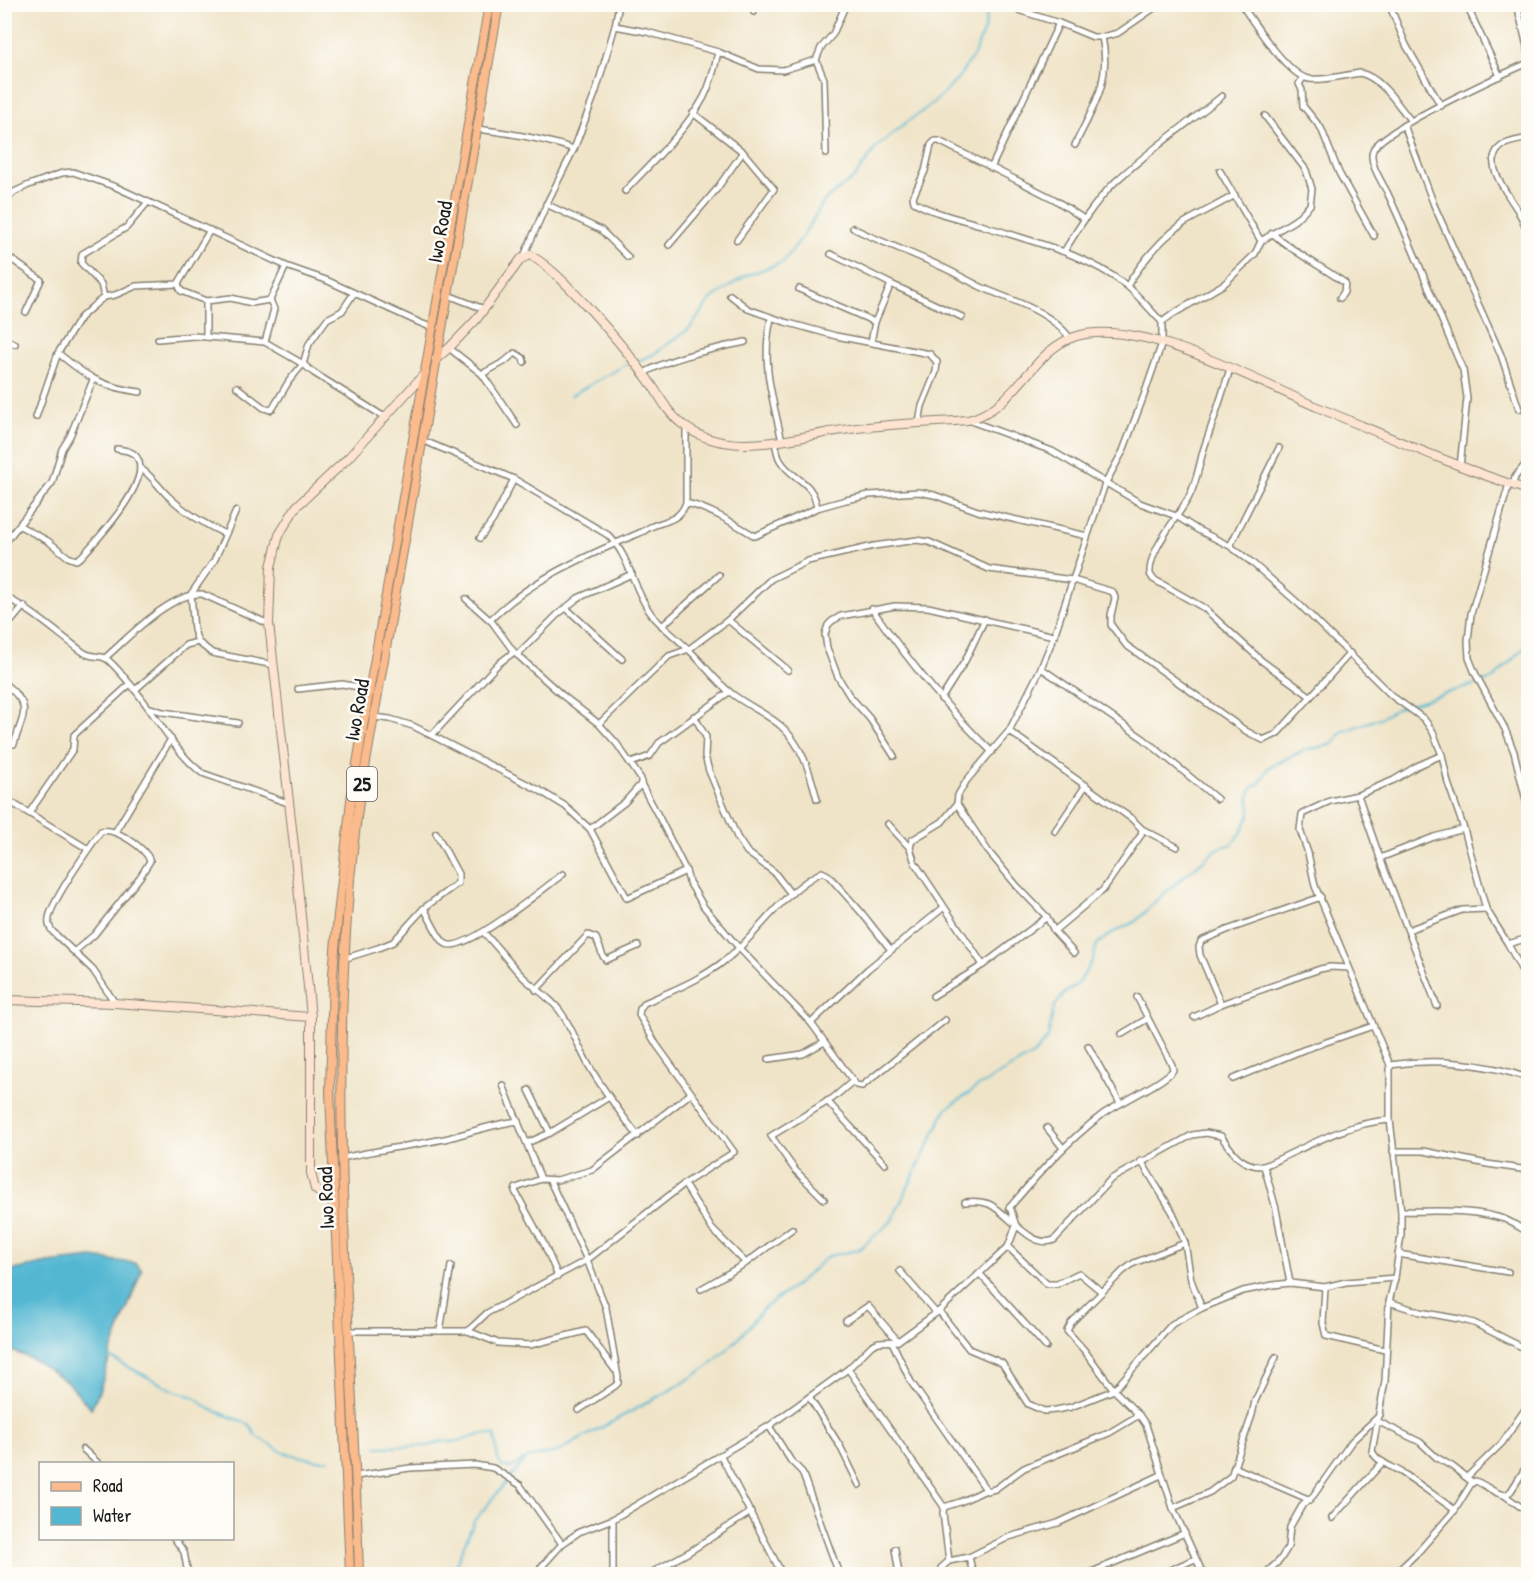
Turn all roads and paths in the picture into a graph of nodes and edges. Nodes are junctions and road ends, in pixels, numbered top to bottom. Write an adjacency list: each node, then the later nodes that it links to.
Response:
1 (489, 4): 77 (main road, Iwo Road)
2 (499, 4): 32 (main road, Iwo Road / 25)
3 (619, 4): 18 (street)
4 (756, 4): 16 (street)
5 (848, 4): 14 (street); 22 (street)
6 (875, 4): 14 (street)
7 (999, 4): 15 (street)
8 (1026, 4): 15 (street)
9 (1160, 4): 19 (street)
10 (1241, 4): 25 (street)
11 (1389, 4): 27 (street)
12 (1466, 4): 24 (street)
13 (1517, 4): 20 (street)
14 (866, 5)
15 (1024, 11): 17 (street)
16 (754, 12)
17 (1059, 23): 19 (street); 38 (street)
18 (615, 27): 21 (street); 35 (street)
19 (1102, 38): 34 (street)
20 (1528, 51)
21 (718, 52): 22 (street); 28 (street)
22 (816, 60): 37 (street)
23 (1528, 63): 24 (street)
24 (1500, 76): 27 (street)
25 (1303, 78): 30 (street); 50 (street)
26 (1222, 96): 45 (street)
27 (1441, 106): 30 (street)
28 (693, 113): 36 (street); 40 (street)
29 (1266, 116): 49 (street)
30 (1411, 121): 31 (street)
31 (1404, 125): 99 (street); 111 (street)
32 (476, 129): 35 (street); 65 (main road, Iwo Road / 25)
33 (1528, 138): 48 (street)
34 (1075, 146)
35 (574, 149): 44 (street)
36 (743, 152): 51 (street); 53 (street)
37 (826, 154)
38 (991, 168): 45 (street); 54 (street)
39 (1220, 171): 41 (street)
40 (625, 191)
41 (1235, 195): 52 (street); 62 (street)
42 (148, 202): 43 (street); 47 (street); 67 (street)
43 (4, 203)
44 (546, 204): 57 (street); 58 (street)
45 (1084, 219): 54 (street)
46 (853, 228): 79 (street)
47 (210, 230): 59 (street); 60 (street)
48 (1528, 232)
49 (1272, 233): 52 (street); 68 (street)
50 (1374, 236)
51 (737, 240)
52 (1260, 241): 76 (street)
53 (669, 245)
54 (1065, 250): 62 (street)
55 (4, 254): 72 (street)
56 (831, 254): 61 (street)
57 (524, 256): 71 (street); 95 (street)
58 (628, 257)
59 (286, 266): 64 (street); 69 (street)
60 (178, 284): 67 (street); 70 (street)
61 (891, 284): 73 (street); 75 (street)
62 (1127, 286): 76 (street)
63 (799, 289): 75 (street)
64 (354, 293): 77 (street); 91 (street)
65 (448, 295): 71 (street); 89 (main road, Iwo Road / 25)
66 (730, 295): 74 (street)
67 (104, 297): 88 (street)
68 (1340, 298)
69 (270, 300): 70 (street); 82 (street)
70 (206, 301): 78 (street)
71 (484, 309): 87 (street)
72 (26, 312)
73 (962, 317)
74 (771, 318): 84 (street); 107 (street)
75 (874, 322): 84 (street)
76 (1162, 322): 85 (street)
77 (434, 328): 93 (main road, Iwo Road)
78 (206, 337): 81 (street); 82 (street)
79 (1070, 338): 85 (street); 102 (street)
80 (4, 339): 86 (street)
81 (158, 339)
82 (265, 342): 91 (street)
83 (745, 342): 95 (street)
84 (871, 342): 103 (street)
85 (1162, 343): 92 (street); 114 (street)
86 (15, 344)
87 (450, 348): 89 (street); 94 (street)
88 (58, 353): 96 (street); 100 (street)
89 (436, 359): 106 (main road, Iwo Road / 25)
90 (524, 362): 94 (street)
91 (303, 364): 97 (street); 101 (street)
92 (1230, 369): 111 (street); 120 (street)
93 (426, 372): 101 (street); 137 (main road, Iwo Road)
94 (482, 374): 104 (street)
95 (644, 374): 105 (street)
96 (93, 380): 98 (street); 121 (street)
97 (237, 387)
98 (140, 392)
99 (1519, 409)
100 (36, 417)
101 (386, 418): 141 (street)
102 (968, 420): 103 (street); 114 (street)
103 (919, 423): 107 (street)
104 (517, 425)
105 (686, 428): 107 (street); 117 (street)
106 (422, 440): 113 (street); 137 (main road, Iwo Road / 25)
107 (779, 441): 118 (street)
108 (1279, 448): 127 (street)
109 (117, 449): 112 (street)
110 (1528, 461): 115 (street)
111 (1460, 466): 115 (street)
112 (140, 468): 121 (street); 122 (street)
113 (514, 479): 124 (street); 125 (street)
114 (1105, 484): 120 (street); 123 (street)
115 (1511, 485): 116 (street); 183 (street)
116 (1528, 490)
117 (686, 504): 118 (street); 125 (street)
118 (817, 508): 123 (street)
119 (236, 511): 122 (street)
120 (1176, 516): 127 (street); 160 (street)
121 (20, 526): 126 (street)
122 (225, 534): 131 (street)
123 (1087, 536): 130 (street)
124 (480, 538)
125 (616, 543): 128 (street); 139 (street)
126 (4, 544)
127 (1230, 546): 148 (street)
128 (632, 574): 135 (street); 142 (street)
129 (719, 575): 142 (street)
130 (1073, 580): 140 (street); 144 (street); 160 (street)
131 (191, 594): 141 (street); 145 (street); 149 (street)
132 (4, 596): 134 (street)
133 (466, 599): 139 (street)
134 (24, 606): 143 (street); 149 (street)
135 (566, 608): 147 (street); 150 (street)
136 (872, 609): 138 (street); 161 (street); 173 (street)
137 (388, 610): 157 (main road, Iwo Road); 164 (main road, Iwo Road / 25)
138 (985, 619): 144 (street); 161 (street)
139 (490, 620): 147 (street)
140 (728, 620): 146 (street); 153 (street)
141 (269, 624): 151 (street)
142 (662, 626): 146 (street)
143 (4, 630)
144 (1054, 636): 152 (street)
145 (198, 642): 151 (street); 158 (street)
146 (689, 649): 159 (street); 166 (street)
147 (515, 653): 166 (street); 168 (street)
148 (1350, 653): 160 (street); 172 (street)
149 (105, 658): 155 (street)
150 (622, 659)
151 (274, 665): 181 (street)
152 (1041, 668): 167 (street); 180 (street)
153 (788, 670)
154 (4, 682): 170 (street)
155 (130, 684): 158 (street); 184 (street)
156 (298, 689): 157 (street)
157 (370, 689): 263 (main road, Iwo Road)
158 (135, 690): 162 (street)
159 (729, 692): 163 (street); 179 (street)
160 (1310, 696)
161 (941, 699): 171 (street)
162 (150, 708): 165 (street); 169 (street)
163 (694, 716): 174 (street); 198 (street)
164 (374, 717): 168 (street); 214 (main road, Iwo Road / 25)
165 (237, 723)
166 (599, 724): 174 (street)
167 (1009, 731): 171 (street); 176 (street)
168 (432, 735): 186 (street)
169 (171, 739): 181 (street); 190 (street)
170 (14, 744)
171 (992, 752): 182 (street)
172 (1442, 755): 177 (street); 188 (street)
173 (894, 756)
174 (631, 763): 175 (street)
175 (641, 784): 186 (street); 196 (street)
176 (1086, 785): 187 (street); 189 (street)
177 (1358, 795): 195 (street); 199 (street)
178 (4, 798): 184 (street)
179 (817, 799)
180 (1218, 799)
181 (288, 803): 225 (street)
182 (957, 804): 193 (street); 203 (street)
183 (1528, 807)
184 (29, 813): 194 (street)
185 (888, 824): 193 (street)
186 (590, 829): 196 (street)
187 (1142, 829): 192 (street); 205 (street)
188 (1464, 829): 195 (street); 202 (street)
189 (1055, 831)
190 (116, 832): 194 (street); 212 (street)
191 (436, 833): 200 (street)
192 (1177, 847)
193 (910, 848): 201 (street)
194 (88, 849): 212 (street)
195 (1380, 858): 204 (street)
196 (686, 871): 210 (street)
197 (563, 874): 206 (street)
198 (791, 894): 210 (street); 211 (street)
199 (1321, 897): 216 (street); 223 (street)
200 (424, 908): 206 (street); 214 (street)
201 (943, 908): 211 (street); 215 (street)
202 (1486, 909): 204 (street); 208 (street)
203 (1047, 917): 205 (street); 215 (street)
204 (1407, 930): 224 (street)
205 (1054, 931): 213 (street)
206 (483, 932): 218 (street)
207 (1528, 938): 208 (street)
208 (1508, 944): 217 (street)
209 (638, 946): 218 (street)
210 (739, 948): 229 (street); 241 (street)
211 (891, 950): 229 (street)
212 (75, 951): 222 (street)
213 (1074, 952)
214 (343, 959): 253 (main road, Iwo Road / 25)
215 (983, 965): 219 (street)
216 (1349, 968): 223 (street); 230 (street)
217 (1528, 982)
218 (536, 990): 242 (street)
219 (933, 996)
220 (1137, 997): 227 (street)
221 (4, 1000): 222 (street)
222 (115, 1004): 225 (street)
223 (1221, 1004): 226 (street)
224 (1437, 1006)
225 (311, 1017): 263 (street)
226 (1194, 1017)
227 (1147, 1019): 231 (street); 244 (street)
228 (945, 1020): 238 (street)
229 (811, 1023): 232 (street)
230 (1373, 1026): 235 (street); 237 (street)
231 (1122, 1034)
232 (825, 1042): 234 (street); 238 (street)
233 (1088, 1046): 244 (street)
234 (769, 1059)
235 (1390, 1065): 236 (street); 245 (street)
236 (1528, 1078)
237 (1233, 1079)
238 (853, 1081): 243 (street)
239 (503, 1085): 246 (street)
240 (529, 1090): 248 (street)
241 (690, 1094): 249 (street); 260 (street)
242 (609, 1097): 248 (street); 249 (street)
243 (827, 1101): 255 (street); 261 (street)
244 (1120, 1103): 251 (street)
245 (1390, 1120): 252 (street); 256 (street)
246 (518, 1121): 250 (street); 253 (street)
247 (1047, 1128): 251 (street)
248 (550, 1133): 250 (street)
249 (638, 1136): 259 (street)
250 (527, 1143): 258 (street)
251 (1063, 1148): 264 (street)
252 (1393, 1151): 257 (street); 265 (street)
253 (342, 1158): 279 (main road, Iwo Road / 25)
254 (1142, 1161): 256 (street); 267 (street); 270 (street)
255 (885, 1164)
256 (1264, 1166): 283 (street)
257 (1528, 1170)
258 (541, 1179): 259 (street); 281 (street)
259 (550, 1181): 273 (street)
260 (684, 1184): 273 (street); 274 (street)
261 (824, 1200)
262 (965, 1202): 266 (street)
263 (333, 1204): 280 (main road, Iwo Road)
264 (1010, 1206): 266 (street); 267 (street)
265 (1401, 1211): 269 (street); 272 (street)
266 (1004, 1214): 267 (street)
267 (1016, 1226): 271 (street)
268 (792, 1229): 274 (street)
269 (1528, 1232)
270 (1185, 1243): 286 (street); 288 (street)
271 (1008, 1247): 278 (street); 286 (street)
272 (1398, 1254): 277 (street); 282 (street)
273 (587, 1260): 281 (street); 295 (street)
274 (746, 1263): 285 (street)
275 (451, 1266): 292 (street)
276 (900, 1271): 289 (street)
277 (1508, 1272)
278 (979, 1273): 289 (street); 296 (street)
279 (346, 1275): 280 (main road); 291 (main road, Iwo Road / 25)
280 (336, 1276): 341 (main road, Iwo Road)
281 (558, 1276): 293 (street)
282 (1395, 1278): 284 (street); 287 (street)
283 (1290, 1283): 284 (street); 288 (street)
284 (1325, 1287): 297 (street)
285 (701, 1289)
286 (1102, 1292): 303 (street)
287 (1389, 1302): 297 (street); 298 (street)
288 (1202, 1308): 303 (street)
289 (938, 1312): 294 (street); 303 (street)
290 (846, 1320): 294 (street)
291 (348, 1331): 292 (street); 318 (main road, Iwo Road / 25)
292 (440, 1331): 293 (street)
293 (468, 1331): 299 (street)
294 (895, 1342): 301 (street); 322 (street)
295 (612, 1344): 299 (street); 302 (street)
296 (1046, 1347)
297 (1385, 1350): 308 (street)
298 (1528, 1350)
299 (602, 1351): 302 (street)
300 (1276, 1358): 316 (street)
301 (848, 1369): 304 (street); 325 (street)
302 (615, 1370): 306 (street)
303 (1114, 1390): 307 (street)
304 (809, 1397): 310 (street); 321 (street)
305 (1528, 1405): 319 (street)
306 (579, 1410)
307 (1139, 1415): 317 (street); 322 (street)
308 (1380, 1415): 309 (street); 324 (street)
309 (1379, 1422): 314 (street); 319 (street)
310 (769, 1426): 312 (street); 347 (street)
311 (84, 1449): 313 (street)
312 (721, 1455): 328 (street); 330 (street)
313 (97, 1462)
314 (1383, 1462): 327 (street); 331 (street)
315 (1528, 1464): 323 (street)
316 (1234, 1467): 324 (street); 326 (street)
317 (1161, 1475): 326 (street); 336 (street)
318 (356, 1476): 334 (street); 342 (main road, Iwo Road / 25)
319 (1467, 1477): 320 (street)
320 (1472, 1482): 323 (street); 327 (street)
321 (859, 1485)
322 (986, 1490): 325 (street)
323 (1504, 1495): 329 (street)
324 (1310, 1500): 339 (street)
325 (944, 1508): 338 (street)
326 (1173, 1508): 332 (street)
327 (1455, 1510): 354 (street)
328 (751, 1512): 345 (street); 346 (street)
329 (1528, 1512)
330 (613, 1518): 334 (street); 344 (street)
331 (1332, 1518)
332 (1185, 1533): 337 (street); 351 (street)
333 (175, 1540): 340 (street)
334 (562, 1544): 343 (street)
335 (895, 1549): 348 (street)
336 (969, 1557): 338 (street); 350 (street)
337 (1195, 1559): 352 (street); 353 (street)
338 (949, 1561): 349 (street)
339 (1267, 1574)
340 (188, 1575)
341 (350, 1575)
342 (359, 1575)
343 (535, 1575)
344 (613, 1575)
345 (649, 1575)
346 (782, 1575)
347 (839, 1575)
348 (899, 1575)
349 (940, 1575)
350 (973, 1575)
351 (1087, 1575)
352 (1161, 1575)
353 (1203, 1575)
354 (1395, 1575)

